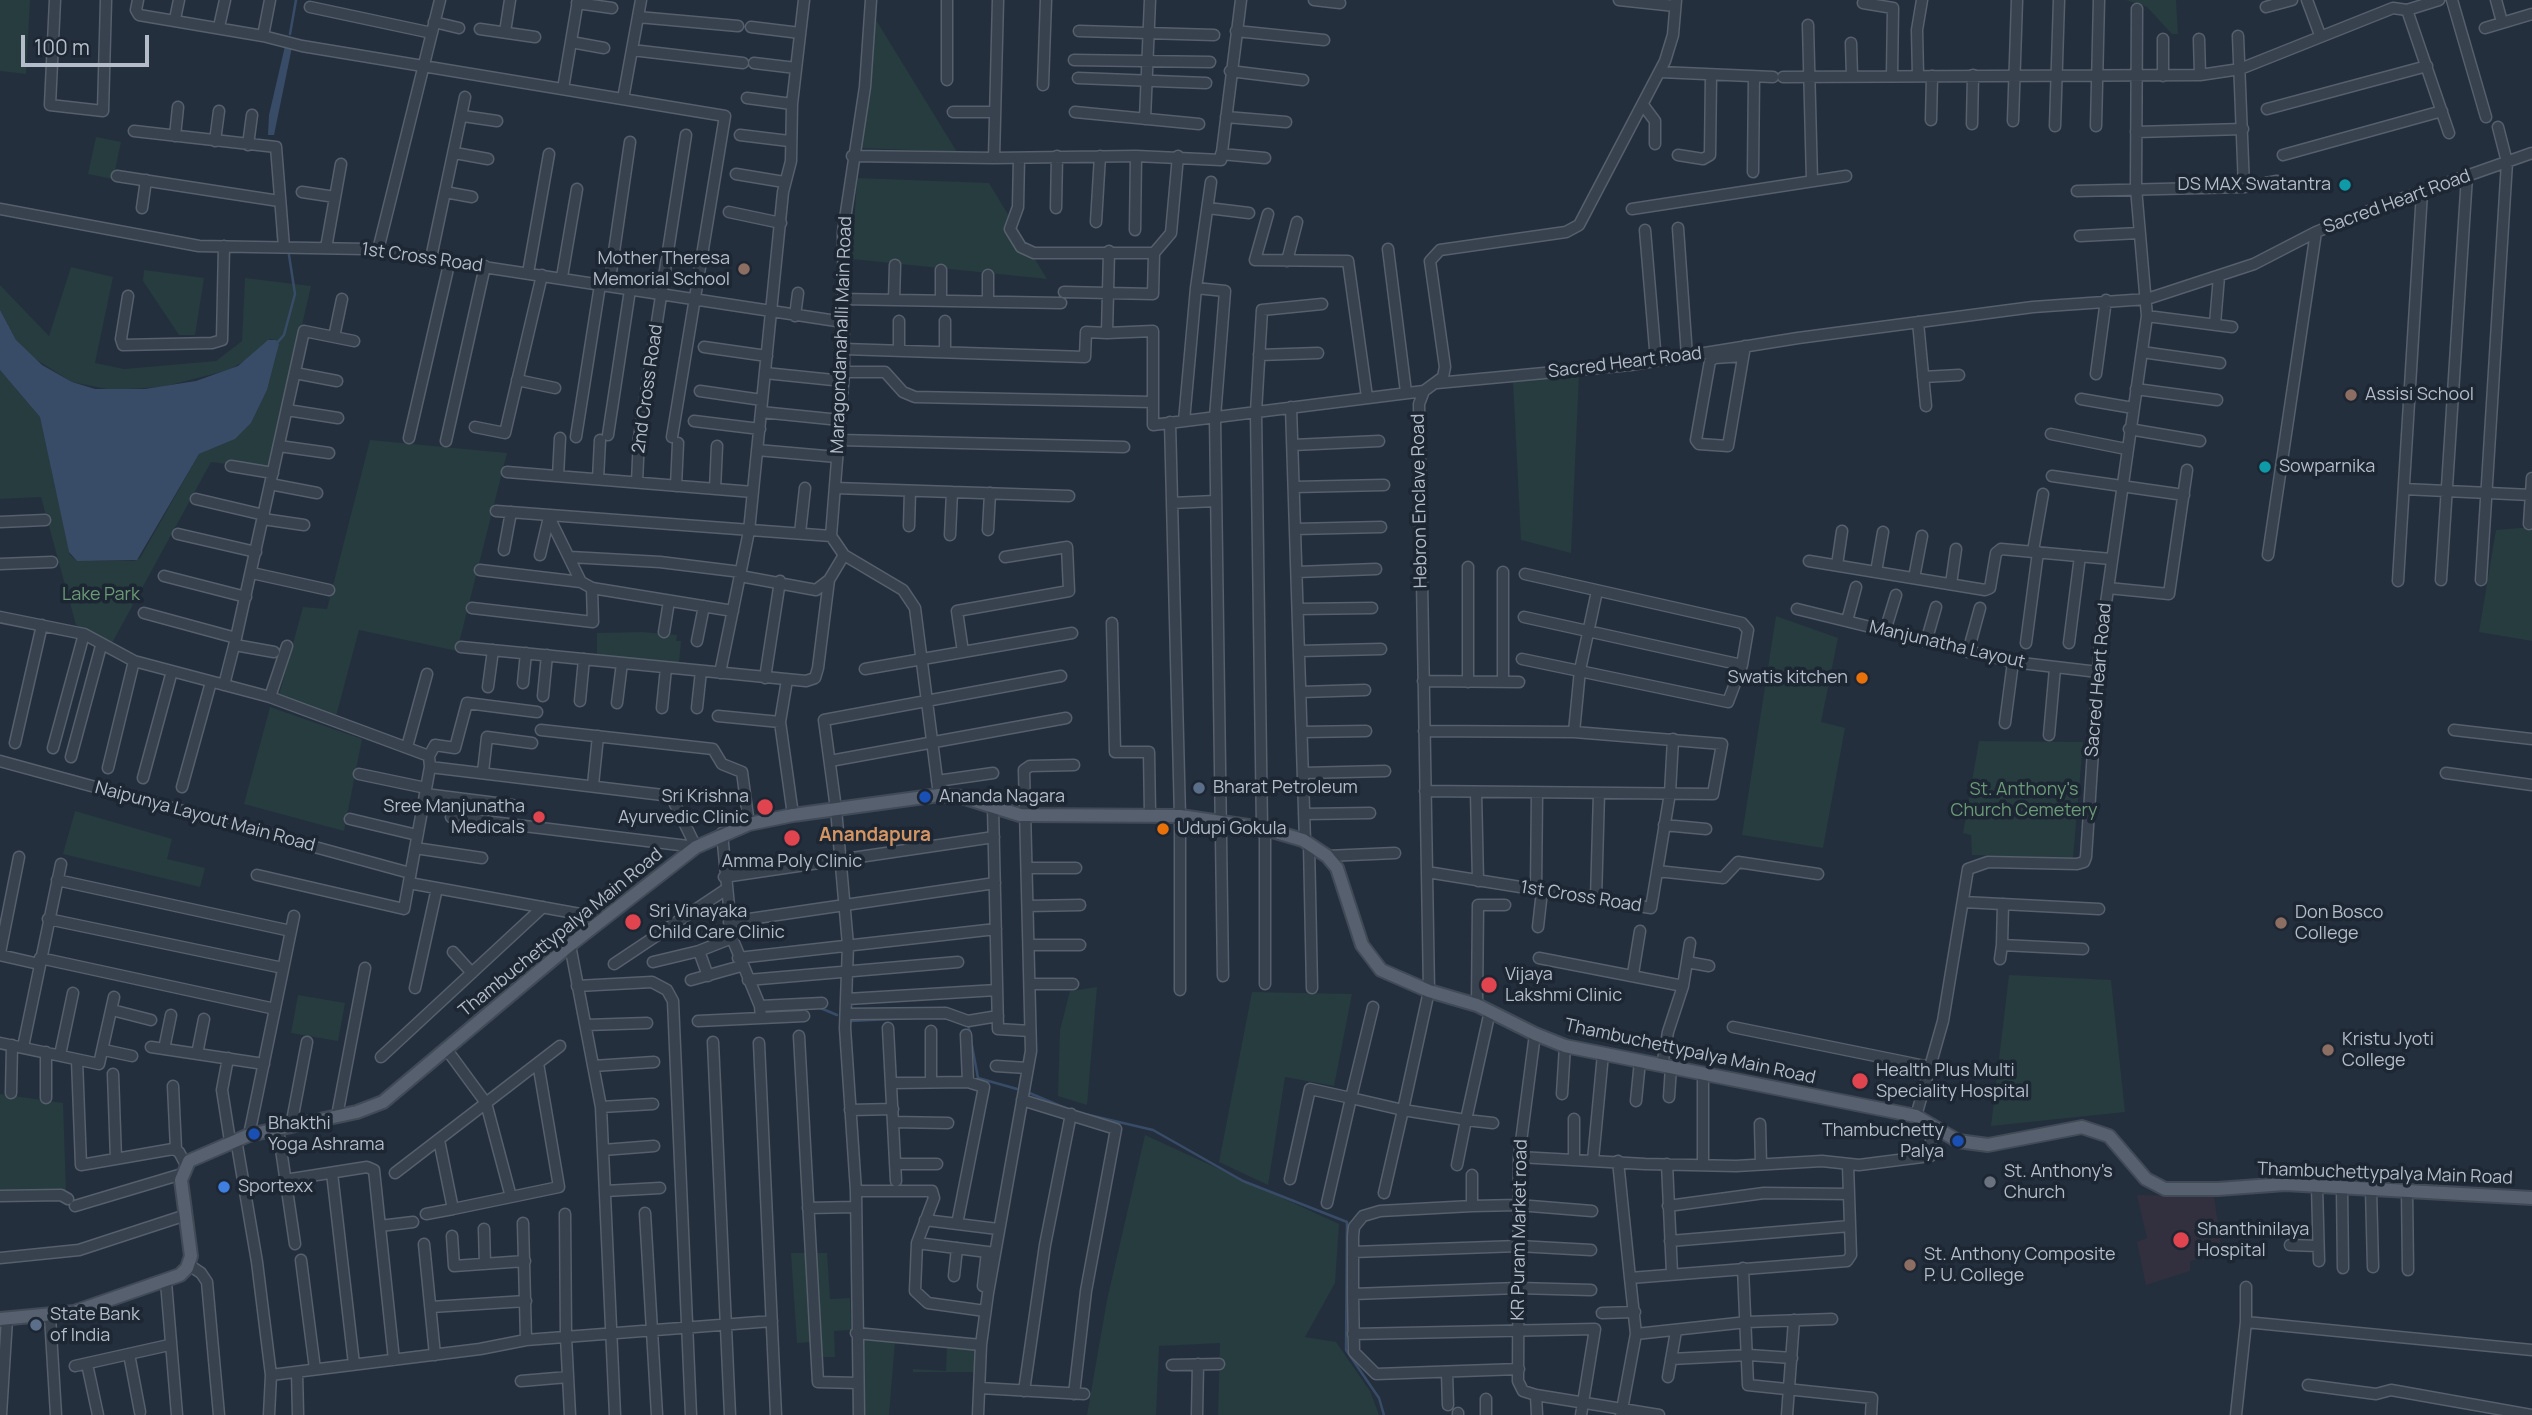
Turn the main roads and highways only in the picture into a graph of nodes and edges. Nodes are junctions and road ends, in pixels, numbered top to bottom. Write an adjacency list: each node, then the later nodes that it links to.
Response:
1 (2532, 1198): 2 (main road, Thambuchettypalya Main Road)
2 (4, 1319)

